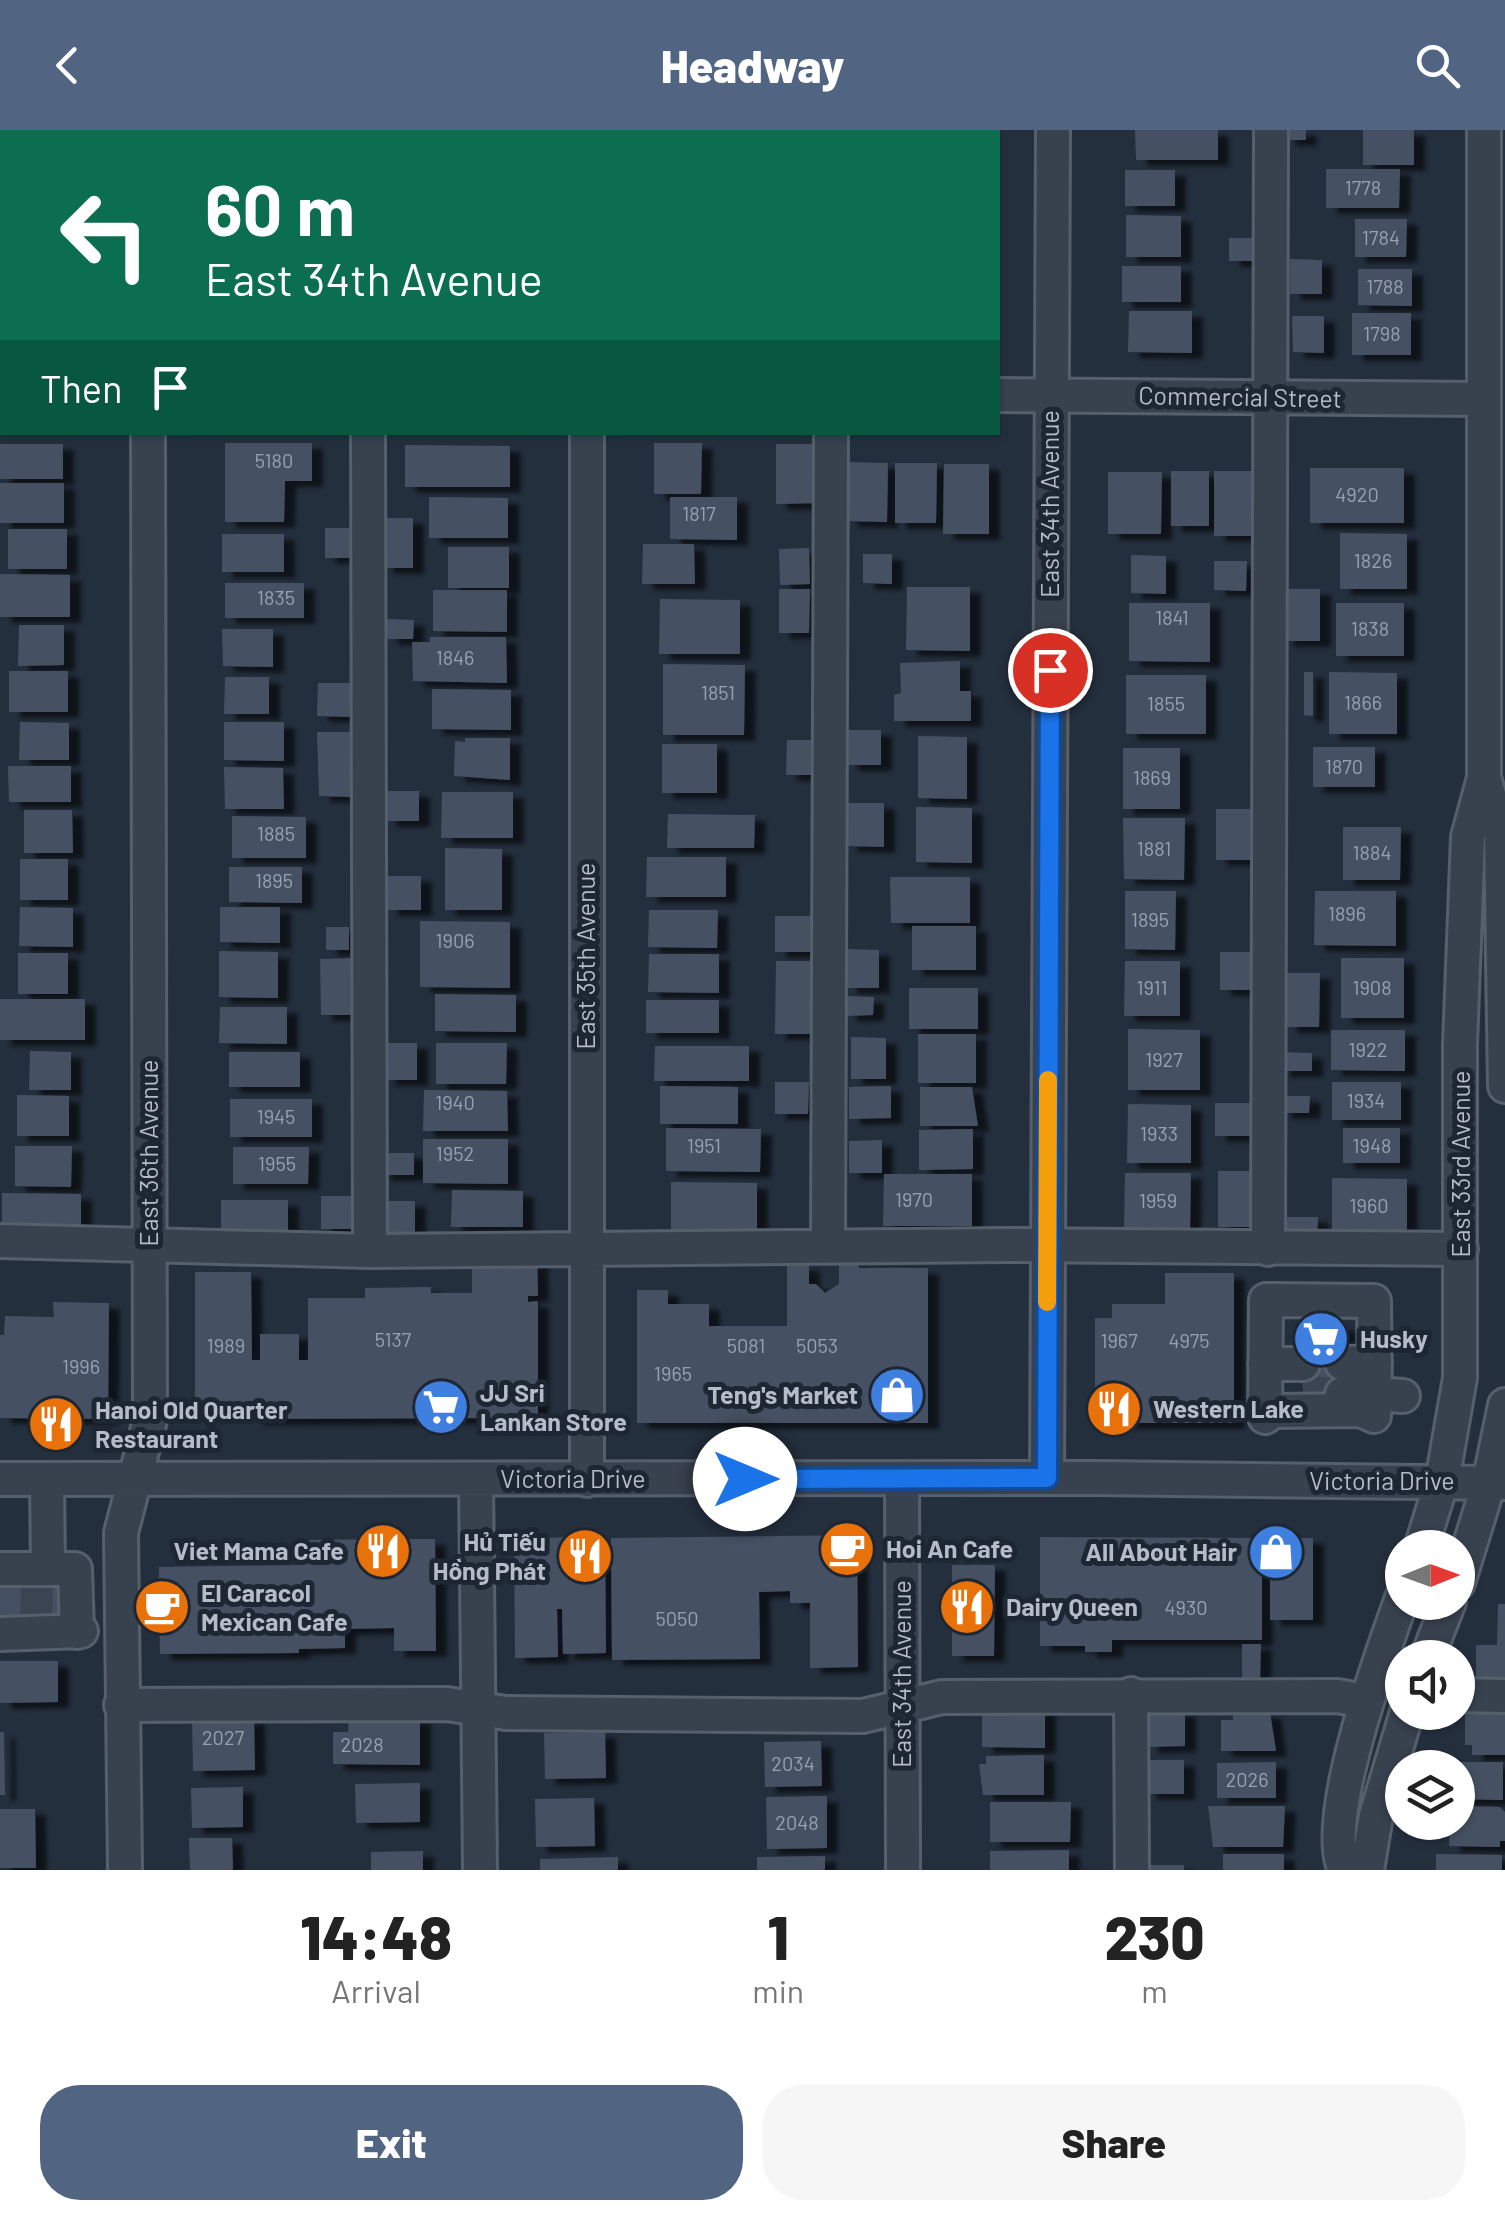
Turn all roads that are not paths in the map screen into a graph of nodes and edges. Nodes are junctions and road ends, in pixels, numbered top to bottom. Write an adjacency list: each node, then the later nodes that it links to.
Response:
1 (1053, 130): 5 (street, East 34th Avenue)
2 (1271, 130): 6 (street)
3 (1484, 130): 7 (street, East 33rd Avenue)
4 (1000, 394): 5 (street, Commercial Street)
5 (1051, 395): 6 (street, Commercial Street); 20 (street, East 34th Avenue)
6 (1270, 397): 7 (street, Commercial Street); 22 (street)
7 (1482, 400): 12 (street, East 33rd Avenue)
8 (148, 435): 18 (street, East 36th Avenue)
9 (368, 435): 24 (street)
10 (587, 435): 21 (street, East 35th Avenue)
11 (831, 435): 19 (street)
12 (1494, 560): 13 (street, East 33rd Avenue)
13 (1494, 778): 14 (street, East 33rd Avenue); 15 (street, East 33rd Avenue)
14 (1460, 1044): 15 (street); 23 (street, East 33rd Avenue)
15 (1504, 1044): 16 (street, East 33rd Avenue)
16 (1505, 1086)
17 (0, 1241): 18 (street)
18 (149, 1243): 24 (street); 35 (street, East 36th Avenue)
19 (828, 1246): 20 (street); 21 (street)
20 (1047, 1246): 22 (street); 31 (street, East 34th Avenue)
21 (586, 1248): 24 (street); 36 (street, East 35th Avenue)
22 (1268, 1249): 23 (street)
23 (1461, 1250): 37 (street, East 33rd Avenue)
24 (370, 1251)
25 (1265, 1378): 26 (street); 28 (street); 28 (street)
26 (1303, 1378)
27 (1342, 1378): 28 (street)
28 (1384, 1384)
29 (1505, 1405): 38 (street)
30 (902, 1478): 31 (street, Victoria Drive); 36 (street, Victoria Drive); 50 (street, East 34th Avenue)
31 (1047, 1478): 37 (street, Victoria Drive)
32 (0, 1479): 34 (street, Victoria Drive)
33 (476, 1479): 35 (street, Victoria Drive); 36 (street, Victoria Drive); 51 (street)
34 (47, 1480): 35 (street, Victoria Drive); 42 (street)
35 (136, 1480): 49 (street, East 36th Avenue)
36 (587, 1480)
37 (1442, 1482): 38 (street, Victoria Drive); 39 (street, East 33rd Avenue)
38 (1497, 1483): 40 (street)
39 (1427, 1530)
40 (1475, 1539)
41 (0, 1568): 42 (street)
42 (39, 1595): 42 (street); 44 (street)
43 (1394, 1620): 48 (street)
44 (0, 1634)
45 (1131, 1694): 48 (street); 50 (street); 56 (street)
46 (1475, 1695): 47 (street)
47 (1505, 1696)
48 (1365, 1701): 57 (street)
49 (121, 1705): 51 (street); 53 (street, East 36th Avenue)
50 (902, 1706): 51 (street); 55 (street, East 34th Avenue)
51 (478, 1707): 54 (street)
52 (1401, 1730): 58 (street)
53 (125, 1870)
54 (480, 1870)
55 (903, 1870)
56 (1132, 1870)
57 (1345, 1870)
58 (1368, 1870)

